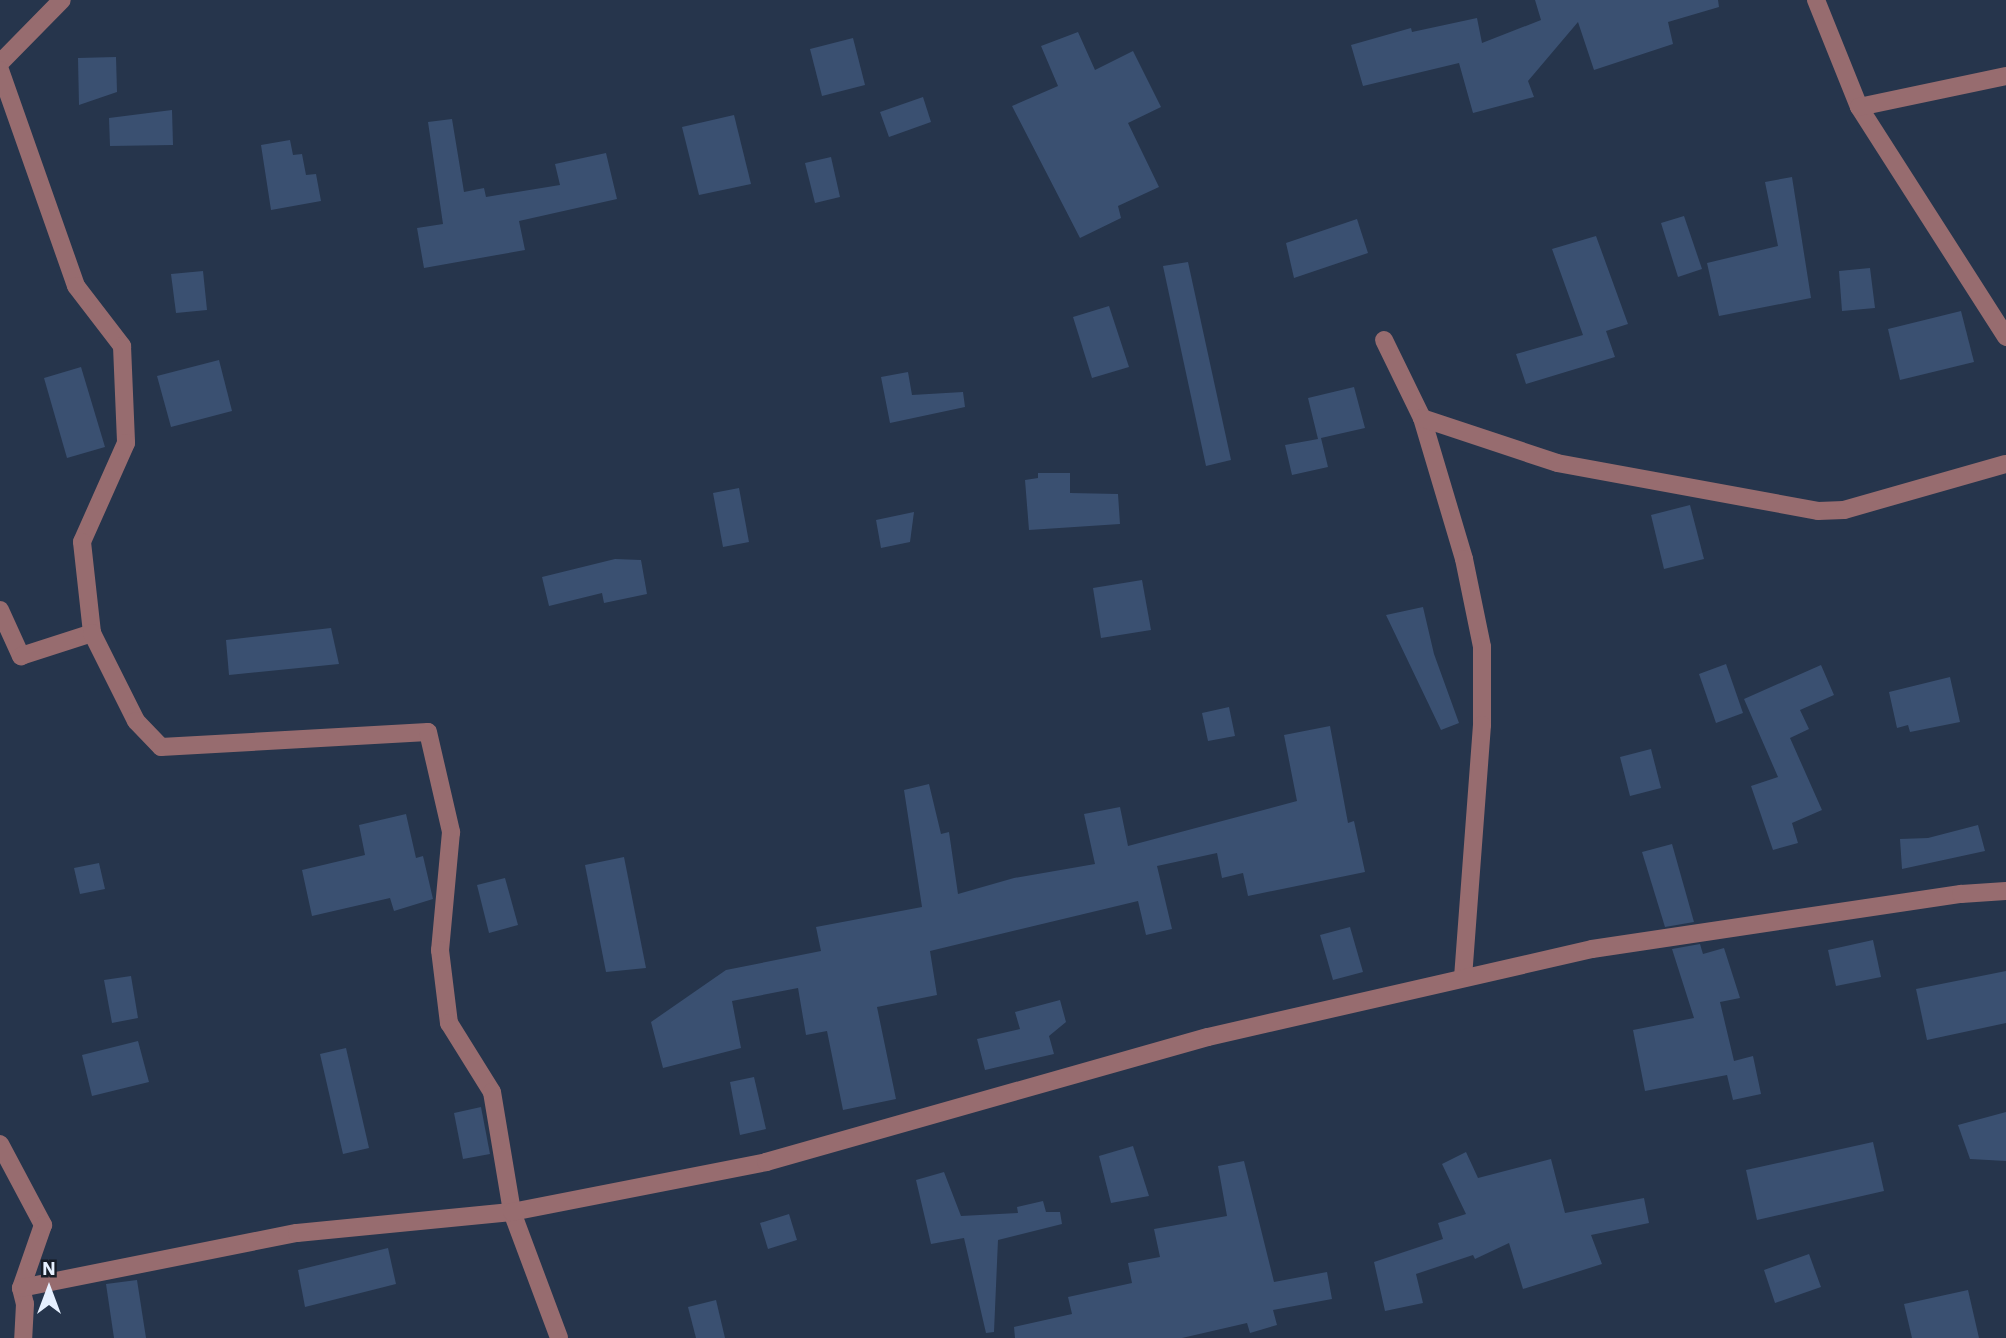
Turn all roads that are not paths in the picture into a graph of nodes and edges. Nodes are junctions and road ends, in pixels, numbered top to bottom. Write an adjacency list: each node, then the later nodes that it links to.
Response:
1 (62, 0): 3 (street)
2 (1816, 0): 6 (street)
3 (0, 62)
4 (0, 70): 12 (street)
5 (2006, 76): 6 (street)
6 (1859, 107): 7 (street)
7 (2006, 337)
8 (1384, 340): 9 (street)
9 (1422, 418): 10 (street); 14 (street)
10 (2006, 464)
11 (0, 610): 12 (street)
12 (92, 634): 16 (street)
13 (2006, 891): 14 (street)
14 (1463, 976): 16 (street)
15 (0, 1144): 17 (street)
16 (512, 1212): 17 (street); 19 (street)
17 (21, 1288): 18 (street)
18 (23, 1338)
19 (559, 1338)

